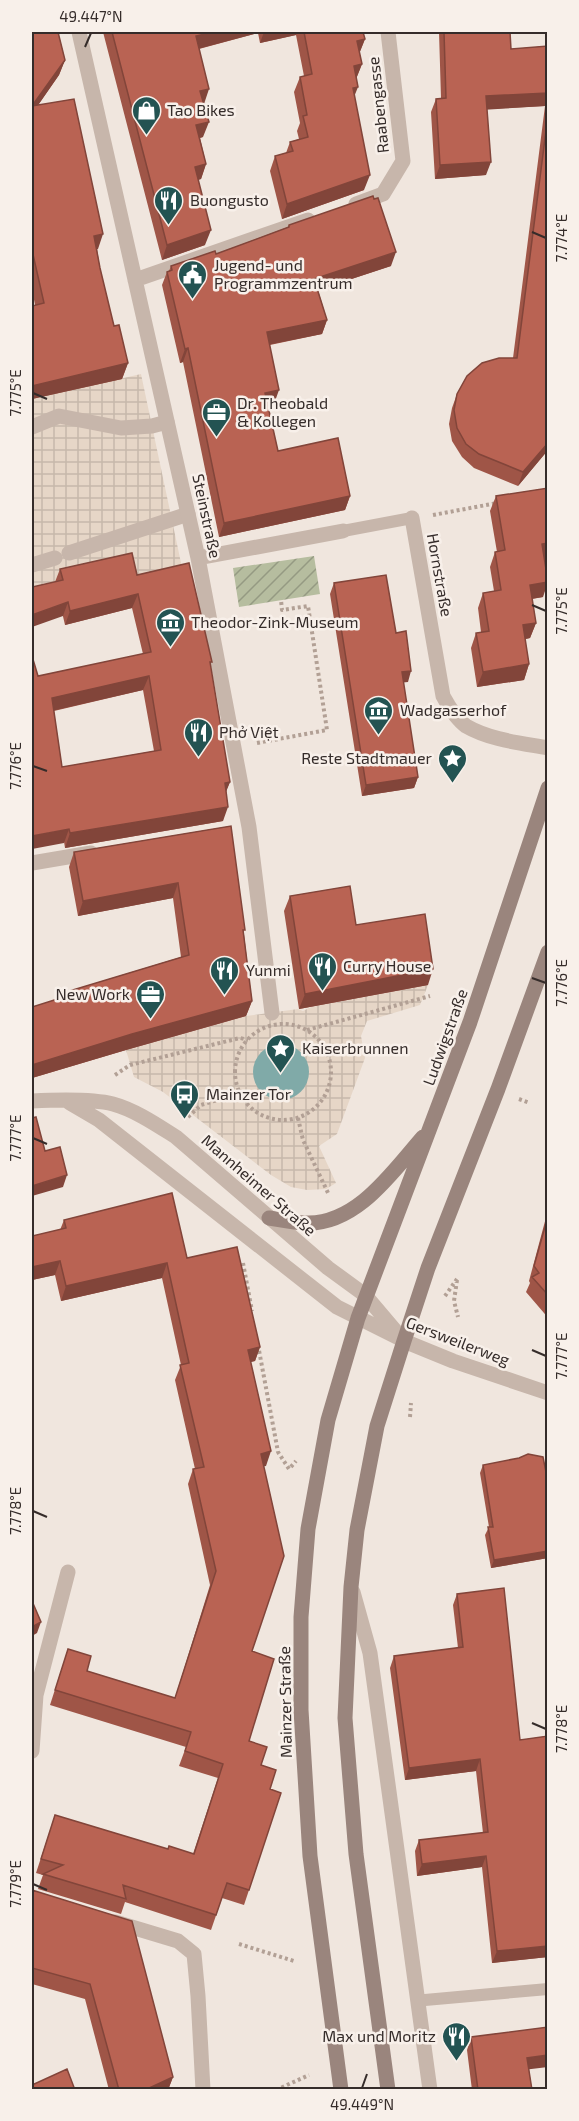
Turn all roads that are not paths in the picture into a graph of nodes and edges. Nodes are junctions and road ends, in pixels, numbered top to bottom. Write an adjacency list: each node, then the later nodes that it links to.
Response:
1 (79, 32): 3 (street, Steinstraße)
2 (388, 32): 3 (street, Raabengasse)
3 (135, 280): 4 (street, Steinstraße)
4 (167, 422): 5 (street); 6 (street, Steinstraße)
5 (32, 427)
6 (188, 514): 9 (street, Steinstraße); 10 (street)
7 (412, 518): 8 (lane, Hornstraße); 11 (street, Hornstraße)
8 (343, 531): 9 (street, Hornstraße)
9 (198, 558): 16 (street, Steinstraße)
10 (32, 565)
11 (548, 748)
12 (548, 788): 19 (main road, Ludwigstraße)
13 (100, 852): 14 (street)
14 (32, 863)
15 (548, 952): 23 (main road)
16 (272, 1013)
17 (32, 1101): 18 (street, Mannheimer Straße)
18 (65, 1101): 20 (street, Mannheimer Straße); 22 (street, Mannheimer Straße)
19 (431, 1128): 20 (main road); 21 (main road, Ludwigstraße)
20 (269, 1218): 21 (street, Mannheimer Straße)
21 (365, 1295): 22 (main road, Mainzer Straße); 23 (street, Mannheimer Straße)
22 (358, 1317): 23 (street, Gersweilerweg); 32 (main road, Mainzer Straße)
23 (404, 1341): 24 (street, Gersweilerweg); 26 (main road)
24 (548, 1393)
25 (68, 1572): 27 (street)
26 (351, 1587): 30 (street); 33 (main road)
27 (32, 1751)
28 (96, 1917): 31 (street)
29 (548, 1989): 30 (lane)
30 (417, 2003): 34 (street)
31 (203, 2090)
32 (341, 2090)
33 (388, 2090)
34 (430, 2090)

